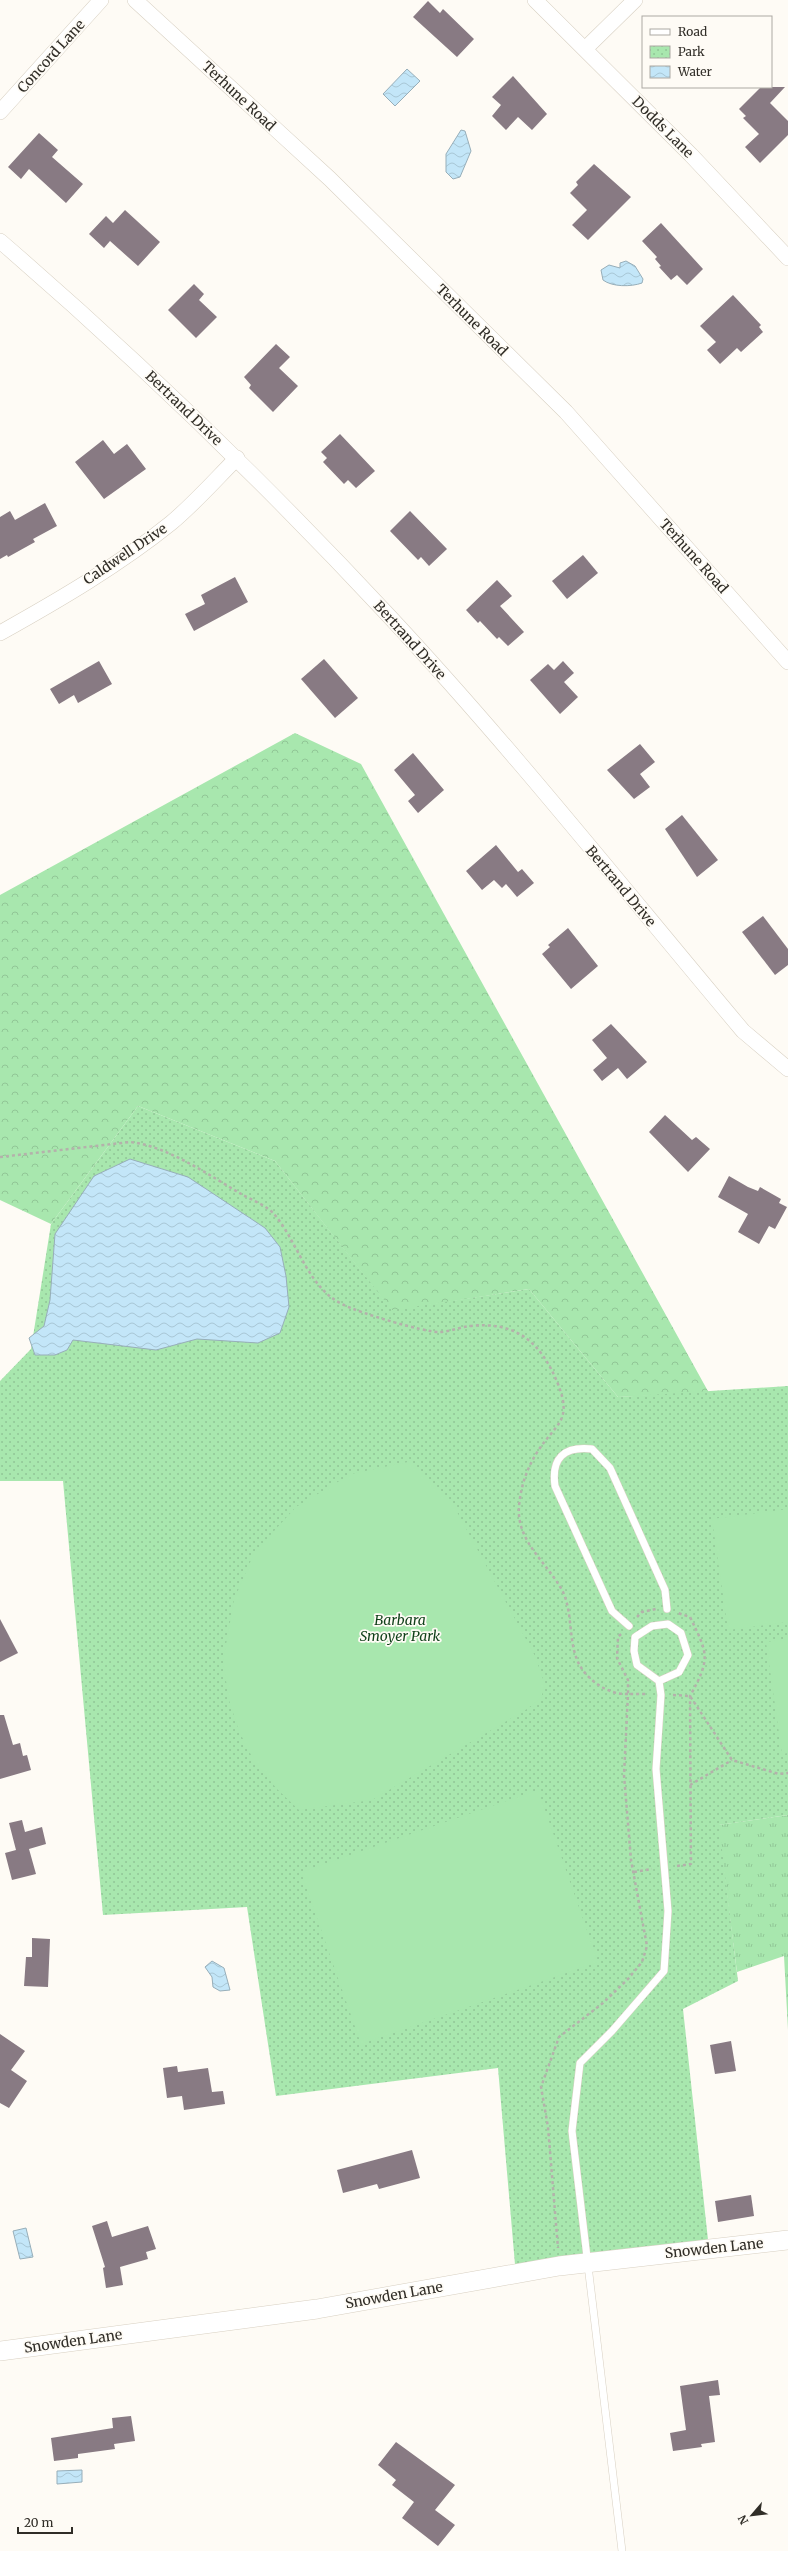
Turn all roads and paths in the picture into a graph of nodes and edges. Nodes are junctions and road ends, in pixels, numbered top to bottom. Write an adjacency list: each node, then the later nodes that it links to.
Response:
1 (101, 0): 6 (street, Concord Lane)
2 (135, 0): 11 (street, Terhune Road)
3 (535, 0): 5 (street, Dodds Lane)
4 (635, 0): 5 (street)
5 (586, 48): 8 (street, Dodds Lane)
6 (0, 112)
7 (0, 241): 9 (street, Bertrand Drive)
8 (788, 258)
9 (237, 458): 10 (street, Caldwell Drive); 12 (street, Bertrand Drive)
10 (0, 633)
11 (788, 662)
12 (788, 1069)
13 (0, 1157): 17 (path)
14 (667, 1610): 15 (lane)
15 (628, 1626)
16 (659, 1680): 16 (lane); 18 (lane)
17 (628, 1694): 18 (path); 24 (path)
18 (661, 1695): 19 (path); 23 (lane)
19 (732, 1760): 20 (path); 21 (path)
20 (788, 1773)
21 (690, 1785)
22 (788, 2240): 23 (street, Snowden Lane)
23 (588, 2262): 24 (street, Snowden Lane); 26 (lane)
24 (559, 2266): 25 (street, Snowden Lane)
25 (0, 2351)
26 (622, 2551)

